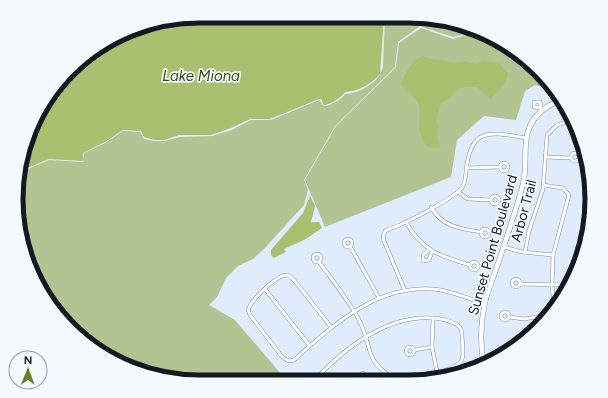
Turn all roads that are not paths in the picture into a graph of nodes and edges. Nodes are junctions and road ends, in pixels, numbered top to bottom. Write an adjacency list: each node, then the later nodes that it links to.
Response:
1 (556, 103): 3 (street, Sunset Point Boulevard)
2 (568, 123): 4 (street, Arbor Trail)
3 (526, 138): 7 (street); 15 (street, Sunset Point Boulevard)
4 (545, 157): 5 (street); 8 (street, Arbor Trail)
5 (571, 158)
6 (500, 167): 7 (street)
7 (466, 168): 9 (street)
8 (543, 185): 16 (street, Arbor Trail); 17 (street)
9 (458, 192): 10 (street); 11 (street)
10 (491, 200)
11 (431, 208): 12 (street); 13 (street)
12 (406, 222): 19 (street); 24 (street)
13 (481, 232)
14 (350, 246): 25 (street)
15 (504, 247): 16 (street); 27 (street, Sunset Point Boulevard)
16 (525, 252): 17 (street)
17 (553, 255): 21 (street)
18 (319, 262): 28 (street)
19 (470, 265)
20 (519, 284): 21 (street)
21 (552, 284): 22 (street); 26 (street)
22 (562, 285)
23 (265, 289): 32 (street); 34 (street); 34 (street)
24 (405, 291): 25 (street); 27 (street)
25 (379, 298): 28 (street)
26 (553, 299)
27 (485, 304): 37 (street, Sunset Point Boulevard)
28 (354, 312): 32 (street); 33 (street)
29 (509, 317): 30 (street)
30 (539, 317)
31 (433, 318): 33 (street); 35 (street); 38 (street)
32 (330, 327): 34 (street)
33 (366, 338): 40 (street); 42 (street)
34 (309, 346)
35 (432, 347): 36 (street); 38 (street)
36 (414, 350)
37 (483, 359)
38 (437, 372)
39 (363, 373): 41 (street)
40 (320, 375)
41 (360, 375)
42 (388, 375)

